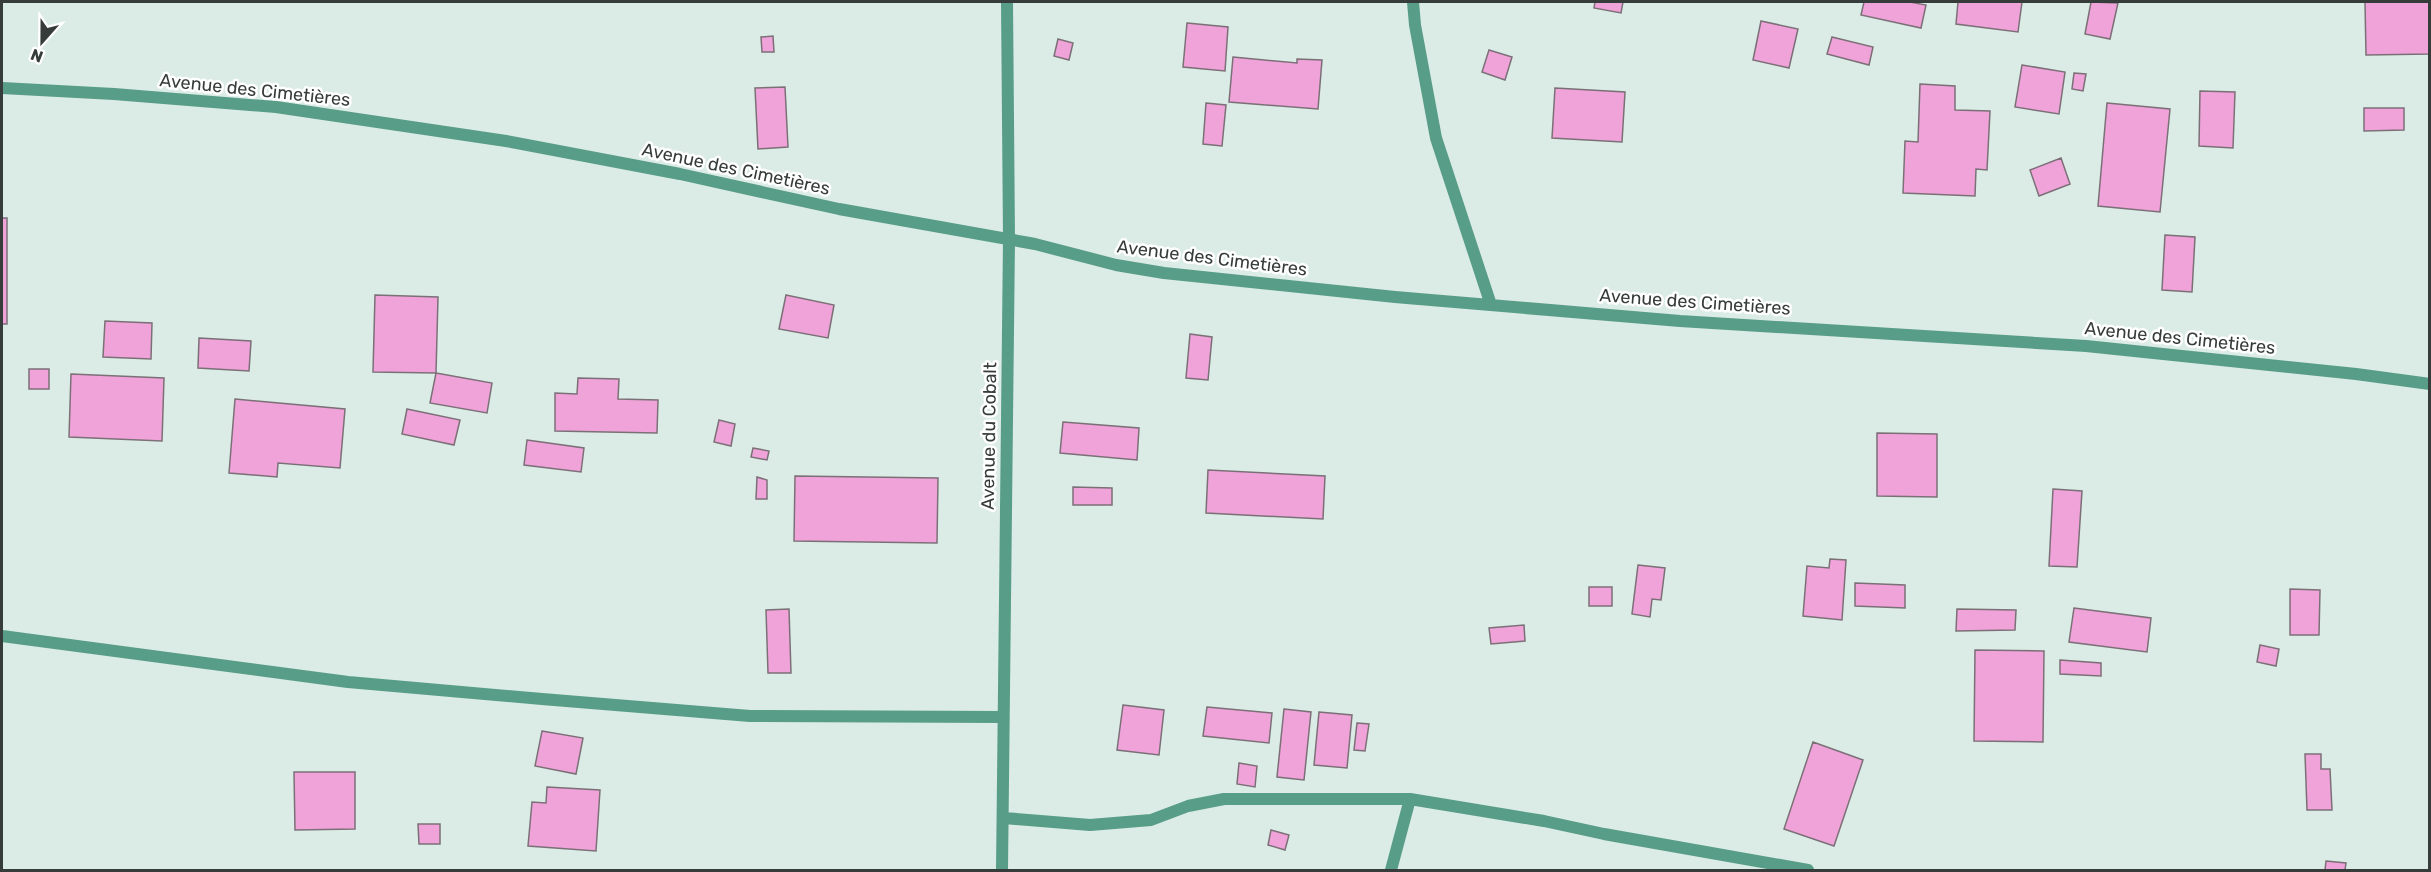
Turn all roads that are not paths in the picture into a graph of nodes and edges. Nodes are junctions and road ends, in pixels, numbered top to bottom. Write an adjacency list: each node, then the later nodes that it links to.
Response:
1 (1007, 2): 4 (street, Avenue du Cobalt)
2 (1413, 2): 5 (street)
3 (2, 88): 4 (street, Avenue des Cimetières)
4 (1009, 239): 5 (street, Avenue des Cimetières); 8 (street, Avenue du Cobalt)
5 (1491, 305): 6 (street, Avenue des Cimetières)
6 (2430, 384)
7 (2, 636): 8 (street)
8 (1003, 717): 10 (street, Avenue du Cobalt)
9 (1410, 799): 10 (street); 12 (street); 13 (street)
10 (1004, 818): 11 (street, Avenue du Cobalt)
11 (1002, 870)
12 (1391, 870)
13 (1808, 870)

